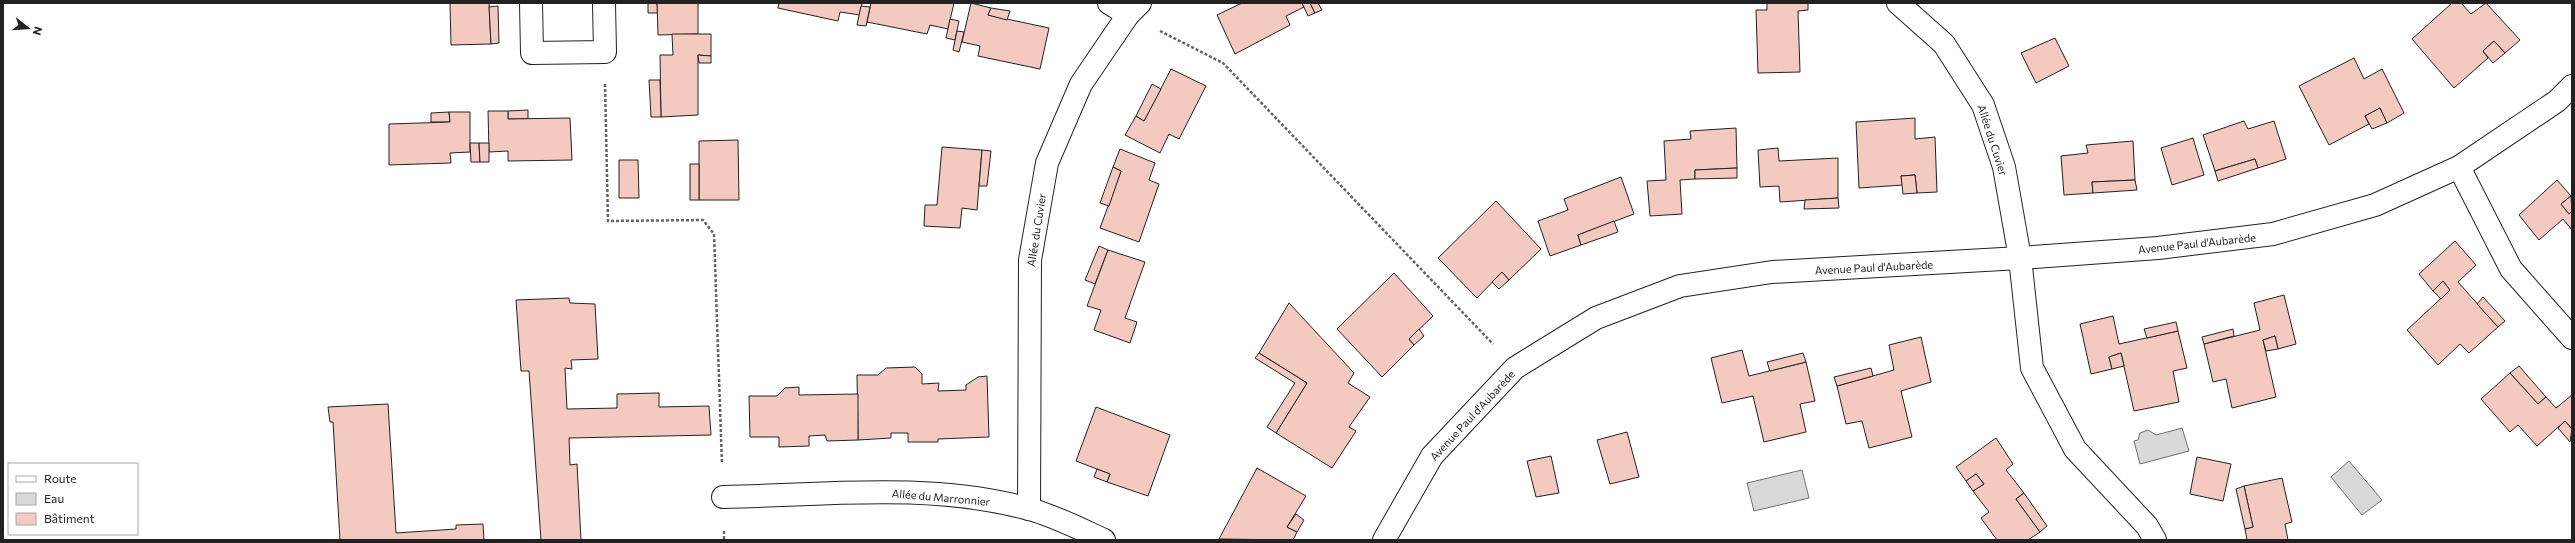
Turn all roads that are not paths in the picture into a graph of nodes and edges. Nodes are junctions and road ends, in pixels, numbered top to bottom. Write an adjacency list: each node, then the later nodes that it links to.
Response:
1 (531, 3): 2 (street)
2 (604, 3)
3 (1109, 3): 5 (street)
4 (1898, 3): 8 (street, Allée du Cuvier)
5 (1134, 9): 11 (street, Allée du Cuvier)
6 (2572, 86): 7 (street, Avenue Paul d'Aubarède)
7 (2458, 167): 8 (street, Avenue Paul d'Aubarède); 9 (street)
8 (2020, 258): 13 (street, Avenue Paul d'Aubarède); 14 (street, Allée du Cuvier)
9 (2572, 338)
10 (723, 497): 11 (street, Allée du Marronnier)
11 (1029, 509): 12 (street, Allée du Marronnier)
12 (1104, 540)
13 (1384, 540)
14 (2155, 540)

